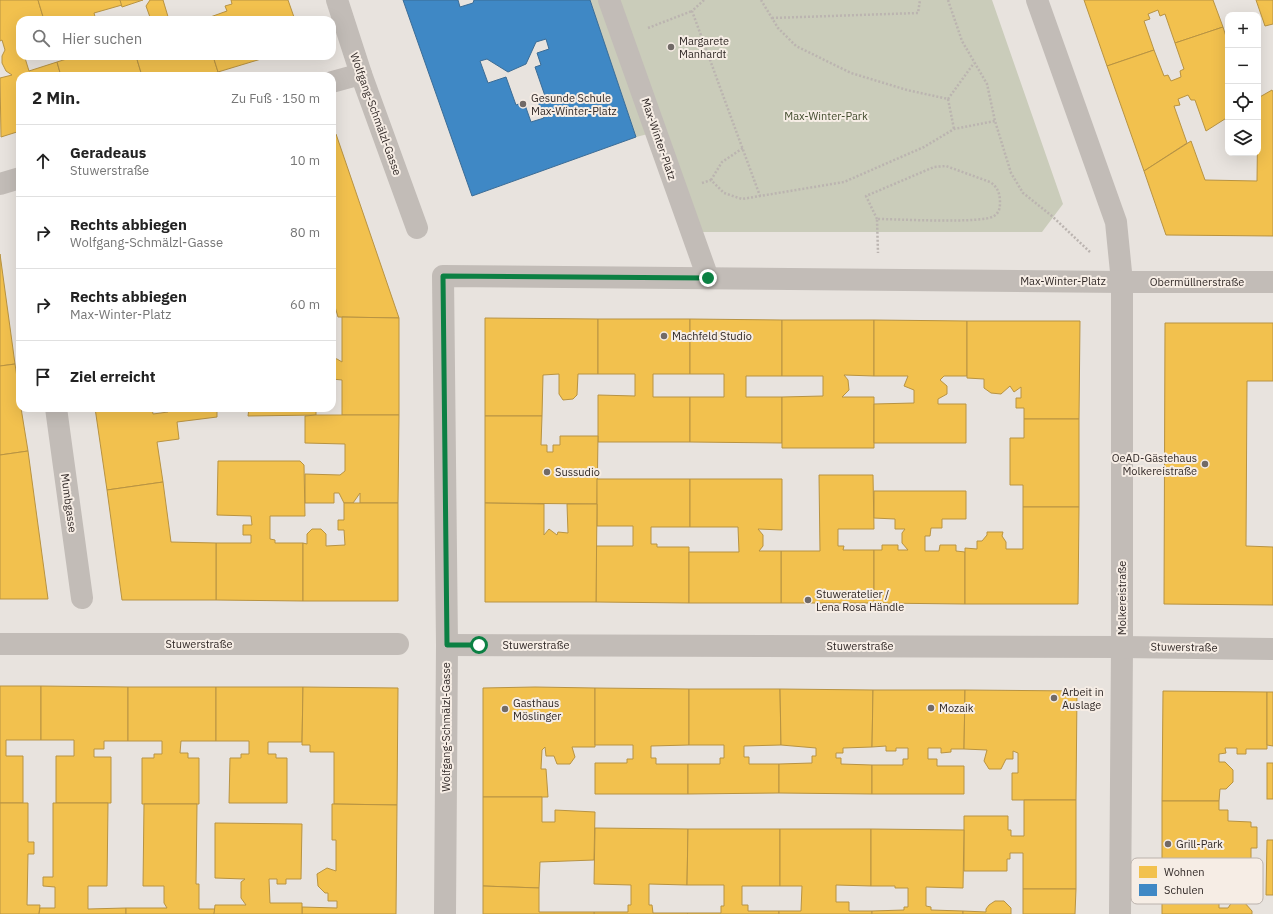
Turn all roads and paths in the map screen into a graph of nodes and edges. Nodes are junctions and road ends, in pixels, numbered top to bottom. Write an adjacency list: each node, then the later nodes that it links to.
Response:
1 (337, 0): 12 (street, Wolfgang-Schmälzl-Gasse)
2 (609, 0): 10 (street, Max-Winter-Platz)
3 (704, 0): 8 (path)
4 (760, 0): 9 (path)
5 (920, 0): 9 (path)
6 (948, 0): 11 (path)
7 (1037, 0): 28 (street, Max-Winter-Platz)
8 (692, 11): 10 (path); 17 (path)
9 (772, 18): 14 (path)
10 (624, 38): 21 (street, Max-Winter-Platz)
11 (974, 63): 14 (path); 15 (path)
12 (361, 74): 13 (street); 24 (street, Wolfgang-Schmälzl-Gasse)
13 (336, 81)
14 (948, 99): 16 (path)
15 (995, 121): 16 (path); 28 (path)
16 (954, 129): 22 (path)
17 (743, 148): 19 (path); 22 (path)
18 (16, 179): 20 (street)
19 (711, 180): 21 (path); 22 (path)
20 (0, 184)
21 (678, 193): 26 (street, Max-Winter-Platz)
22 (760, 196)
23 (877, 219): 23 (path); 27 (path)
24 (417, 228)
25 (443, 276): 26 (street, Max-Winter-Platz); 34 (street, Wolfgang-Schmälzl-Gasse)
26 (708, 278): 27 (street, Max-Winter-Platz)
27 (878, 280): 28 (street, Max-Winter-Platz)
28 (1122, 282): 29 (street, Obermüllnerstraße); 35 (street, Molkereistraße)
29 (1273, 282)
30 (57, 412): 31 (street, Mumbgasse)
31 (82, 598)
32 (0, 644): 33 (street, Stuwerstraße)
33 (398, 644)
34 (447, 645): 35 (street, Stuwerstraße); 37 (street, Wolfgang-Schmälzl-Gasse)
35 (1122, 647): 36 (street, Stuwerstraße); 38 (street, Molkereistraße)
36 (1273, 649)
37 (445, 914)
38 (1120, 914)

